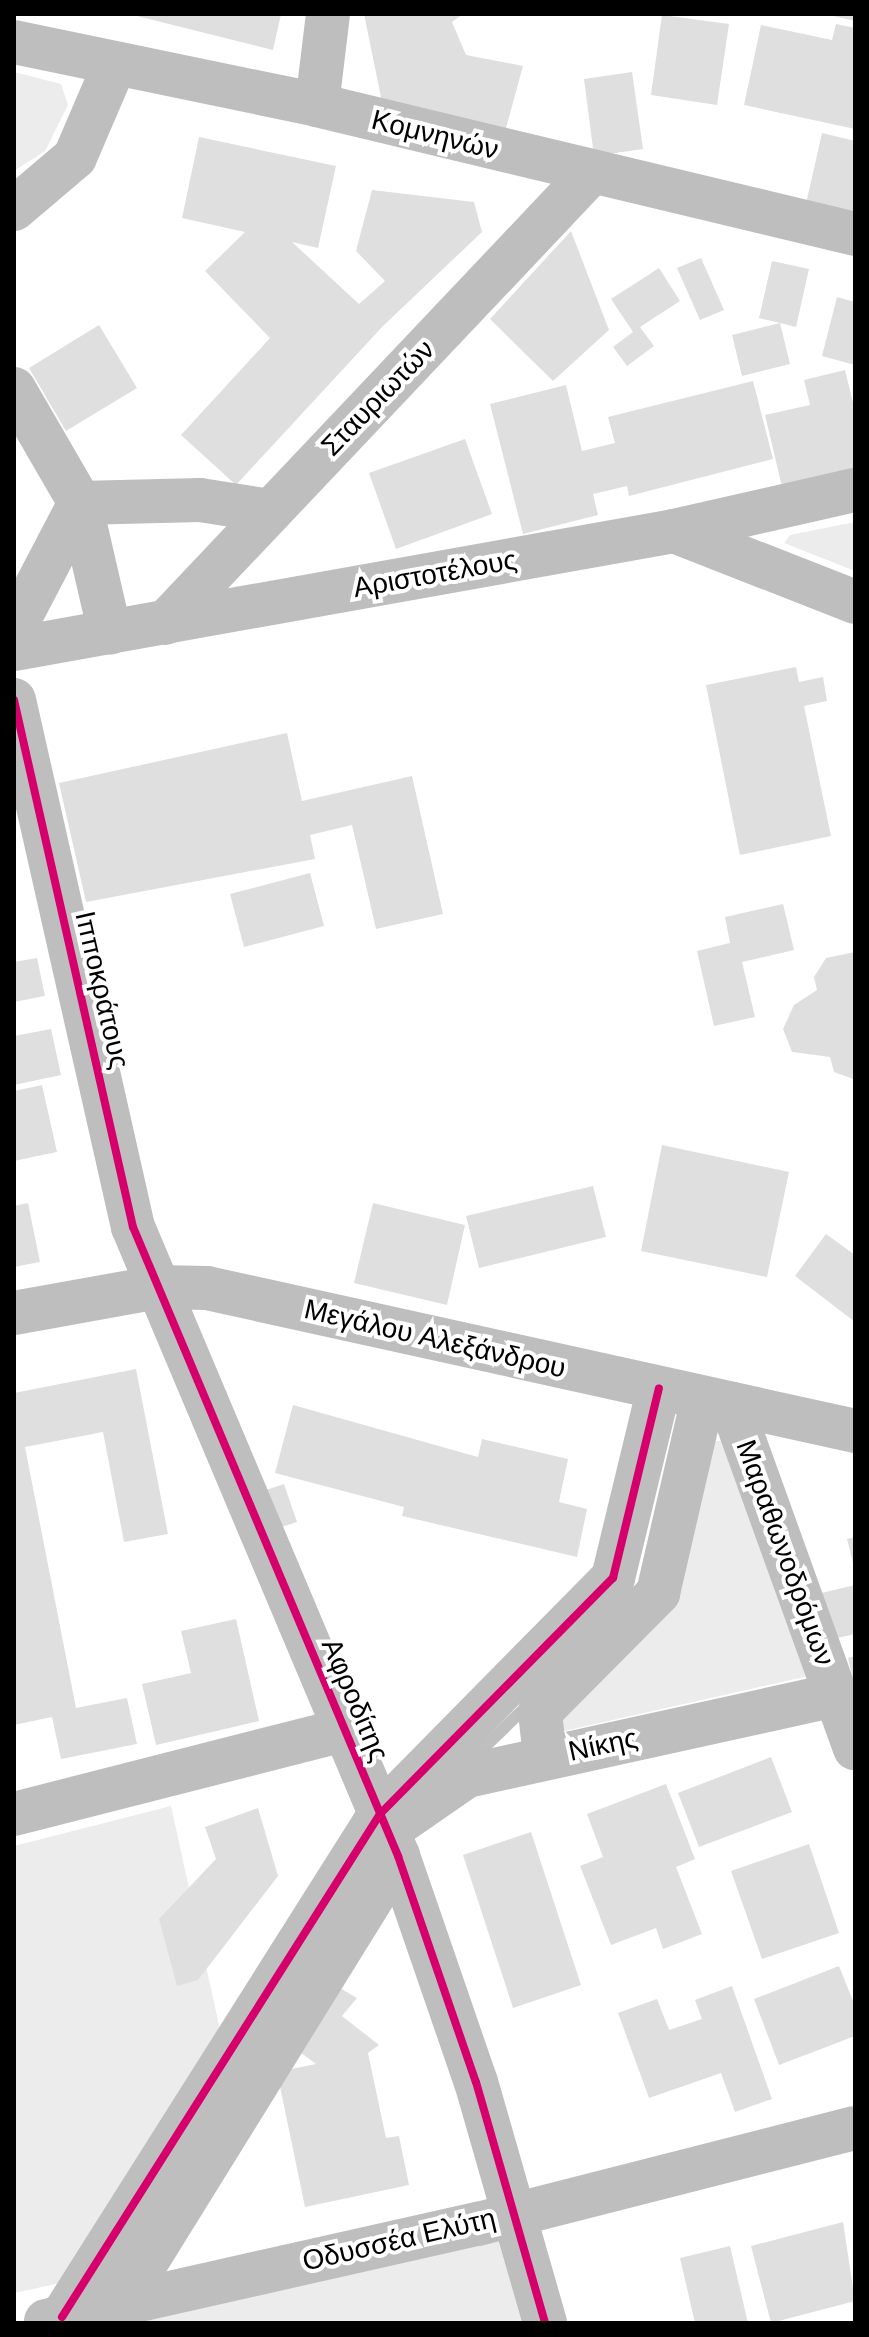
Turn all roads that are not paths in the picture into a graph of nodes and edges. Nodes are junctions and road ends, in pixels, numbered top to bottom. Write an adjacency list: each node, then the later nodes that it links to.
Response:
1 (328, 14): 4 (street)
2 (14, 42): 3 (street, Κομνηνών)
3 (114, 66): 4 (street, Κομνηνών); 6 (street)
4 (317, 105): 5 (street, Κομνηνών)
5 (591, 173): 7 (street, Κομνηνών); 11 (street, Σταυριωτών)
6 (14, 209)
7 (855, 234)
8 (14, 389): 10 (street)
9 (855, 490): 12 (street, Αριστοτέλους)
10 (80, 503): 11 (street); 15 (street); 16 (street)
11 (270, 511): 14 (street, Σταυριωτών)
12 (674, 531): 13 (street); 14 (street, Αριστοτέλους)
13 (855, 602)
14 (165, 623): 16 (street, Αριστοτέλους)
15 (14, 629)
16 (110, 633): 17 (street, Αριστοτέλους)
17 (14, 649)
18 (14, 700): 19 (street, Ιπποκράτους)
19 (158, 1287): 20 (street, Μεγάλου Αλεξάνδρου); 21 (street, Μεγάλου Αλεξάνδρου); 25 (street, Αφροδίτης)
20 (14, 1313)
21 (659, 1388): 22 (street, Μεγάλου Αλεξάνδρου); 29 (street)
22 (717, 1401): 23 (street, Μεγάλου Αλεξάνδρου); 24 (street, Μαραθωνοδρόμων); 27 (street)
23 (855, 1431)
24 (836, 1695): 26 (street, Μαραθωνοδρόμων); 27 (street, Νίκης)
25 (343, 1730): 28 (street); 29 (street, Αφροδίτης)
26 (855, 1748)
27 (545, 1757): 29 (street, Νίκης)
28 (14, 1814)
29 (389, 1835): 31 (street, Αφροδίτης); 32 (street); 34 (street)
30 (855, 2128): 31 (street, Οδυσσέα Ελύτη)
31 (514, 2214): 33 (street, Οδυσσέα Ελύτη); 35 (street, Αφροδίτης)
32 (121, 2303): 33 (street, Οδυσσέα Ελύτη); 34 (street, Οδυσσέα Ελύτη)
33 (179, 2307)
34 (49, 2320)
35 (545, 2323)

